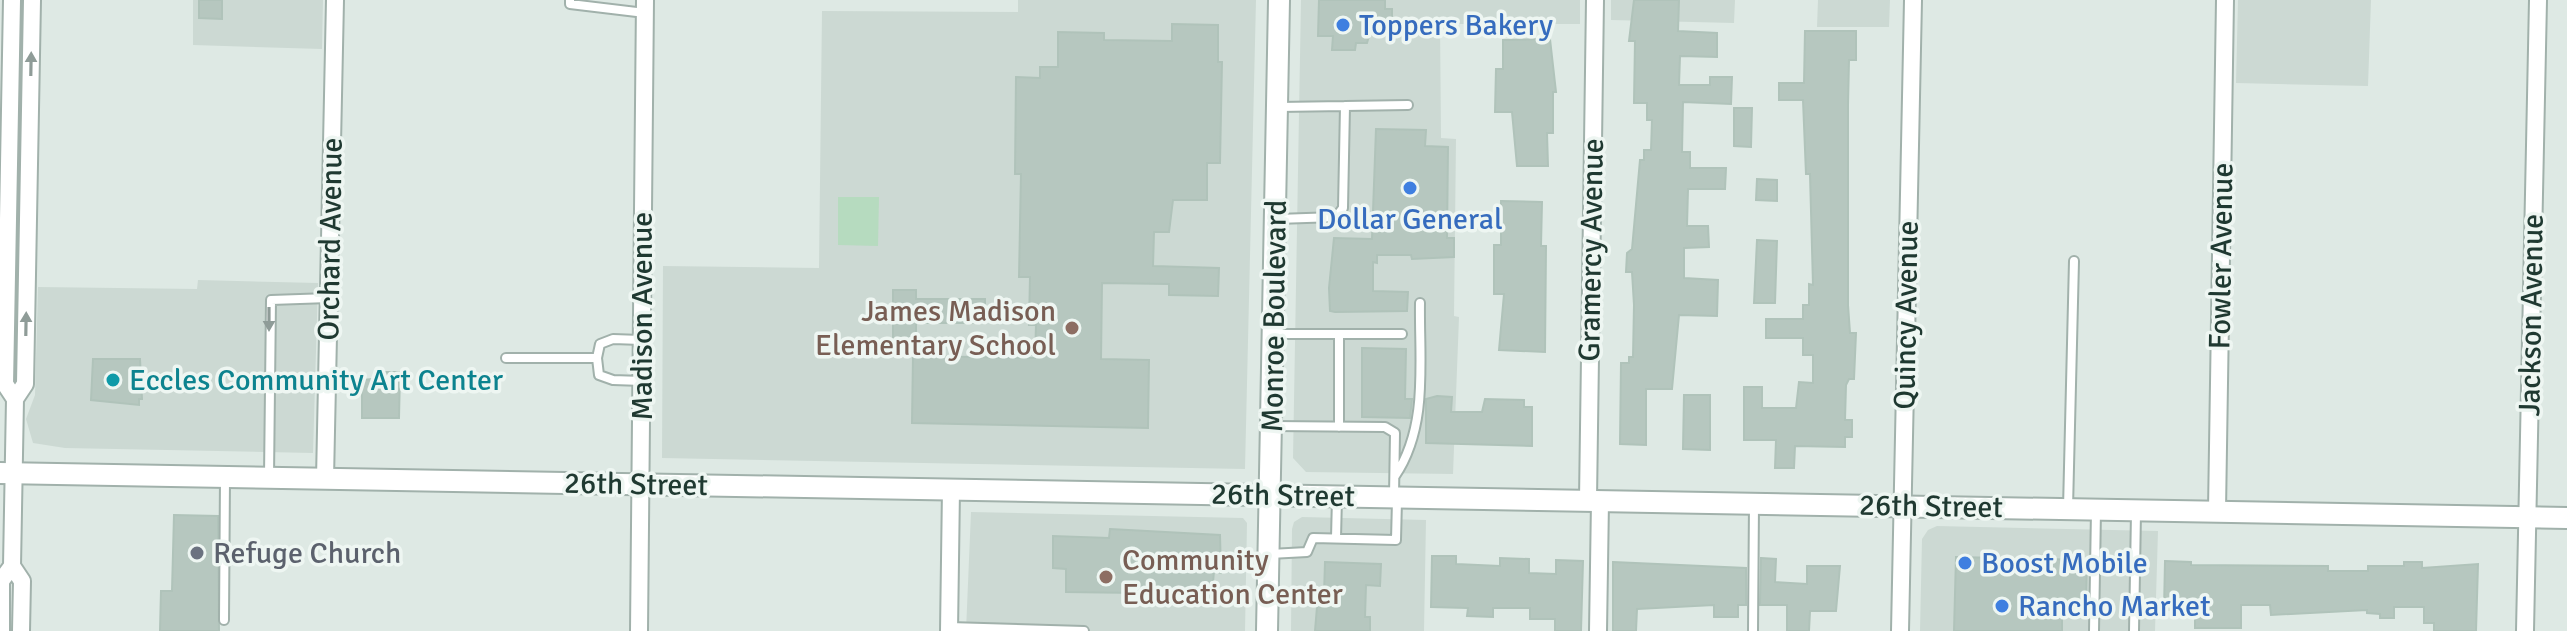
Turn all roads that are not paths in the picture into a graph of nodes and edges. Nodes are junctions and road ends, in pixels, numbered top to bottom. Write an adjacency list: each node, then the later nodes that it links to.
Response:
1 (12, 0): 25 (street)
2 (32, 0): 25 (street, one-way to 2)
3 (335, 0): 16 (street, Orchard Avenue)
4 (570, 0): 10 (lane)
5 (1279, 0): 13 (street, Monroe Boulevard)
6 (1595, 0): 38 (street, Gramercy Avenue)
7 (1913, 0): 40 (street, Quincy Avenue)
8 (2225, 0): 44 (street, Fowler Avenue)
9 (2538, 0): 45 (street, Jackson Avenue)
10 (645, 6): 21 (street, Madison Avenue)
11 (1408, 105): 12 (lane)
12 (1345, 106): 13 (lane); 14 (lane)
13 (1278, 107): 14 (street, Monroe Boulevard)
14 (1277, 219): 18 (street, Monroe Boulevard)
15 (2074, 261): 41 (lane)
16 (329, 298): 31 (lane, one-way to 31); 32 (street, Orchard Avenue)
17 (1420, 303): 29 (lane)
18 (1275, 334): 19 (lane); 26 (street, Monroe Boulevard)
19 (1339, 334): 20 (lane); 27 (lane)
20 (1402, 334)
21 (642, 340): 23 (lane); 24 (street, Madison Avenue)
22 (506, 358): 23 (lane)
23 (597, 358): 24 (lane)
24 (642, 381): 33 (street, Madison Avenue)
25 (15, 399): 28 (street)
26 (1271, 426): 27 (lane); 35 (street, Monroe Boulevard)
27 (1339, 427): 29 (lane)
28 (7, 473): 30 (street, 26th Street); 49 (street)
29 (1395, 476): 37 (lane)
30 (225, 477): 31 (street, 26th Street); 50 (lane)
31 (269, 477): 32 (street, 26th Street)
32 (325, 479): 33 (street, 26th Street)
33 (641, 484): 34 (street, 26th Street); 54 (street, Madison Avenue)
34 (951, 489): 35 (street, 26th Street); 51 (street)
35 (1269, 495): 36 (street, 26th Street); 48 (street, Monroe Boulevard)
36 (1337, 496): 37 (street, 26th Street); 47 (lane)
37 (1396, 497): 38 (street, 26th Street); 47 (lane)
38 (1594, 501): 39 (street, 26th Street); 57 (street, Gramercy Avenue)
39 (1754, 503): 40 (street, 26th Street); 58 (lane)
40 (1902, 506): 41 (street, 26th Street); 59 (street, Quincy Avenue)
41 (2068, 509): 42 (street, 26th Street)
42 (2096, 509): 43 (street, 26th Street); 60 (lane)
43 (2136, 510): 44 (street, 26th Street); 61 (lane)
44 (2217, 511): 45 (street, 26th Street)
45 (2526, 517): 46 (street, 26th Street); 62 (street, Jackson Avenue)
46 (2567, 518)
47 (1336, 538): 48 (lane)
48 (1268, 554): 56 (street, Monroe Boulevard)
49 (12, 566): 52 (street); 53 (street)
50 (224, 620)
51 (949, 629): 55 (lane)
52 (1, 631)
53 (21, 631)
54 (639, 631)
55 (1084, 631)
56 (1267, 631)
57 (1598, 631)
58 (1753, 631)
59 (1900, 631)
60 (2094, 631)
61 (2134, 631)
62 (2525, 631)

